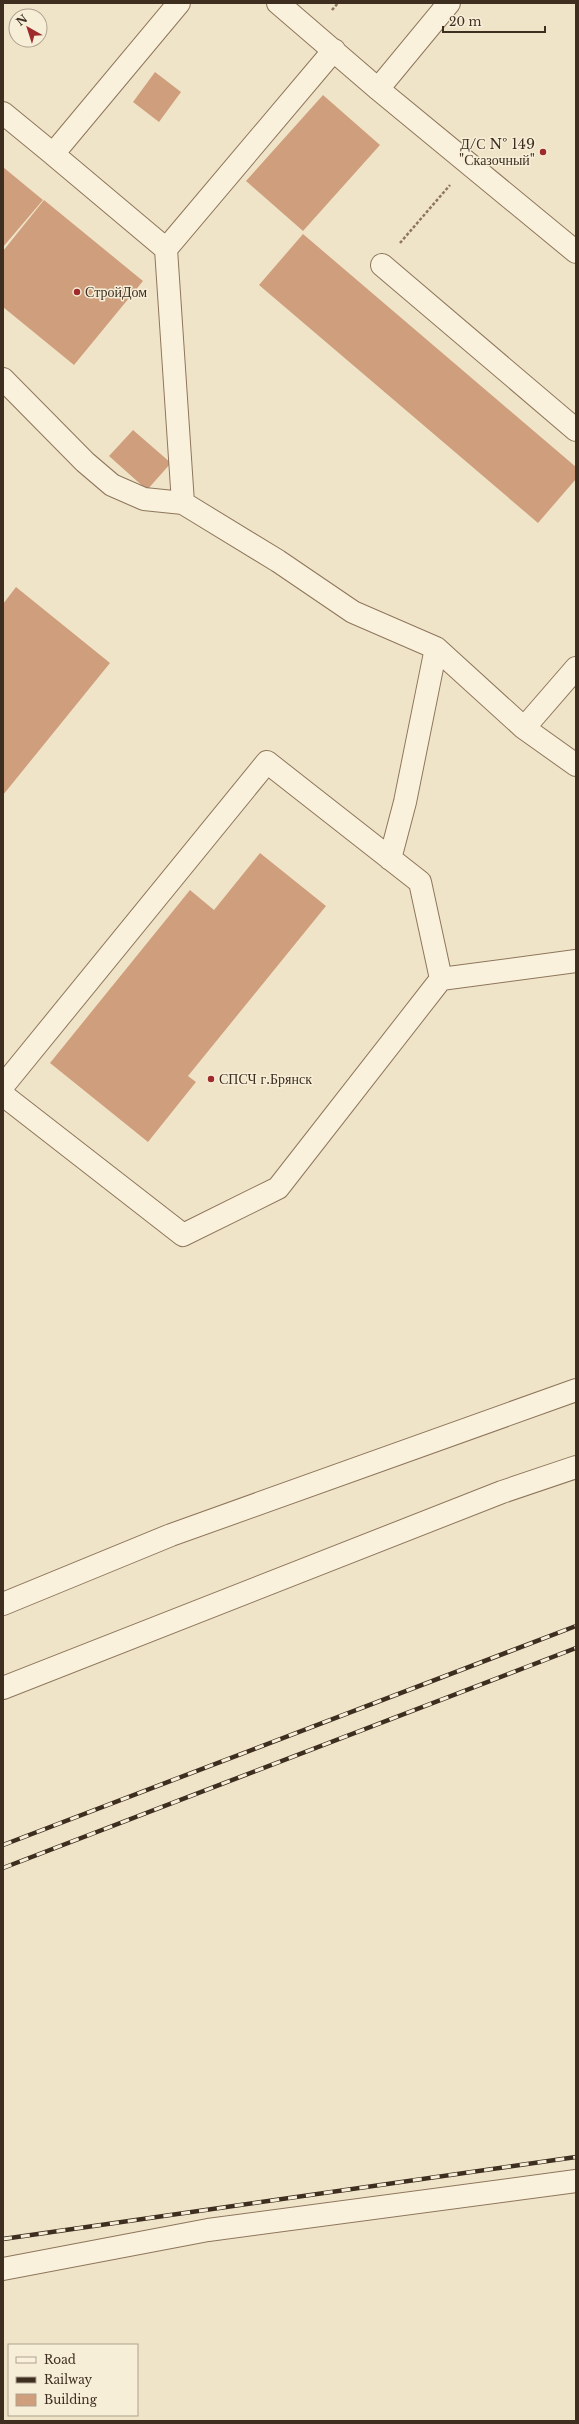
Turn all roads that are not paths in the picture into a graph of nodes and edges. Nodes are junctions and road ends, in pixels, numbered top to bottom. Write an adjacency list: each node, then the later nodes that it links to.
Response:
1 (278, 3): 4 (street)
2 (449, 3): 5 (street)
3 (174, 5): 7 (street)
4 (334, 50): 5 (street); 8 (street)
5 (378, 89): 9 (street)
6 (3, 113): 7 (street)
7 (53, 154): 8 (street)
8 (166, 249): 13 (street)
9 (576, 252)
10 (382, 265): 12 (street)
11 (4, 382): 13 (street)
12 (576, 430)
13 (183, 503): 14 (street)
14 (436, 648): 16 (street); 18 (street)
15 (576, 668): 16 (street)
16 (524, 728): 17 (street)
17 (576, 765)
18 (390, 859): 20 (street); 21 (street)
19 (576, 961): 20 (street)
20 (441, 979): 22 (street)
21 (3, 1086)
22 (3, 1095)
23 (576, 1390): 25 (street)
24 (576, 1467): 26 (street)
25 (3, 1604)
26 (3, 1688)
27 (576, 2181): 28 (street)
28 (3, 2269)

